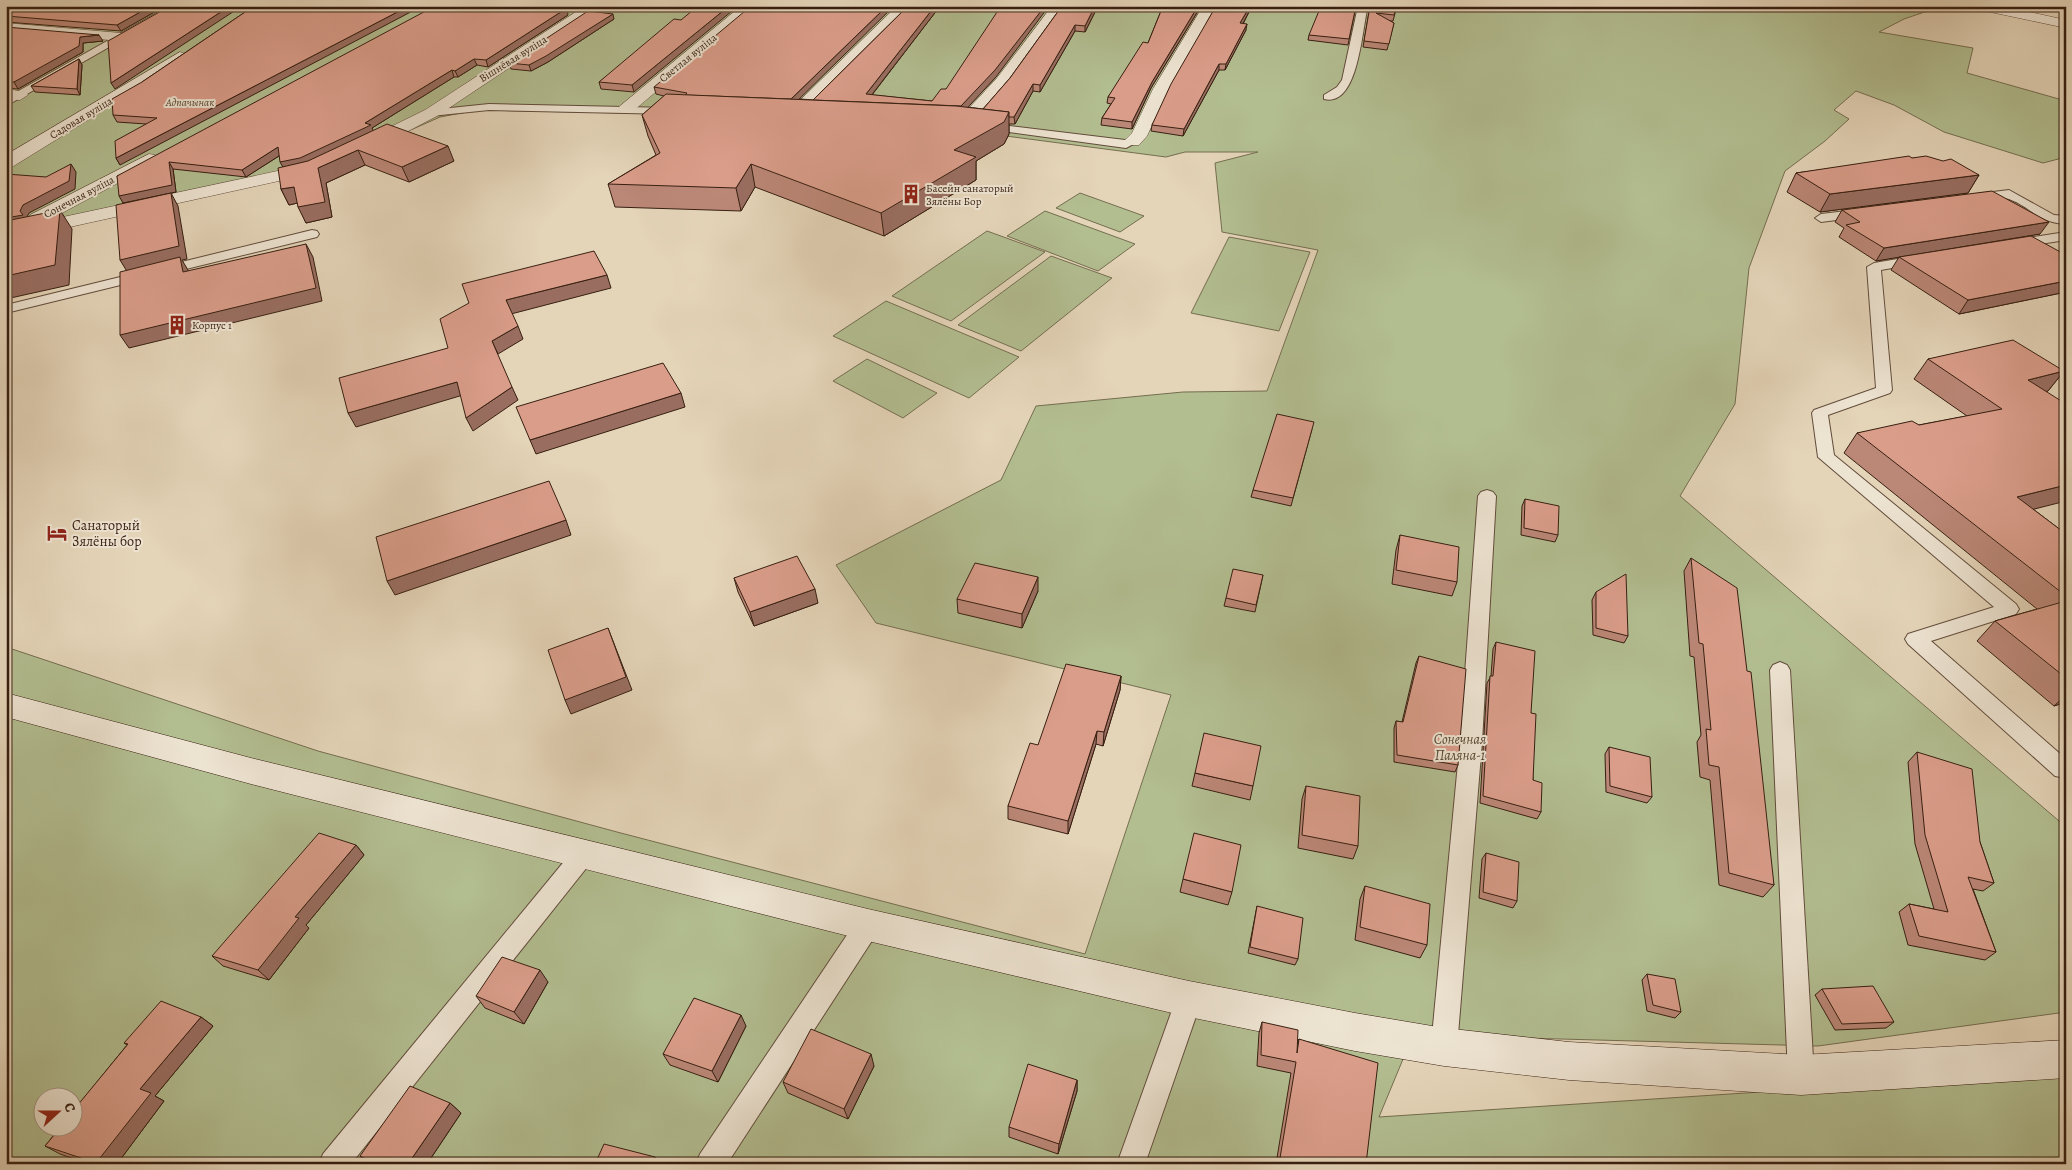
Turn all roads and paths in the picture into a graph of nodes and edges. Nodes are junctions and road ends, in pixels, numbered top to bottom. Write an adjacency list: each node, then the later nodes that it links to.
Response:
1 (176, 6): 11 (lane)
2 (596, 6): 17 (street, Вішнёвая вуліца)
3 (750, 6): 15 (street, Светлая вуліца)
4 (905, 6): 18 (street)
5 (1059, 6): 20 (street)
6 (1210, 6): 21 (street)
7 (1363, 6): 13 (lane)
8 (1981, 6): 9 (street)
9 (2066, 24)
10 (6, 27): 11 (street)
11 (121, 37): 14 (lane)
12 (194, 48): 23 (street, Садовая вуліца)
13 (1328, 97)
14 (11, 98)
15 (626, 109): 16 (lane); 17 (lane)
16 (684, 112)
17 (431, 113): 30 (street, Вішнёвая вуліца)
18 (787, 116): 19 (lane)
19 (811, 117)
20 (960, 123): 21 (lane)
21 (1133, 142)
22 (161, 153): 30 (street, Сонечная вуліца)
23 (6, 163)
24 (1960, 201): 27 (lane)
25 (1881, 211): 26 (lane)
26 (1821, 218)
27 (2051, 219): 28 (lane); 29 (lane)
28 (2066, 220)
29 (2066, 228)
30 (9, 234)
31 (312, 234): 35 (lane)
32 (2066, 236): 33 (lane)
33 (1999, 247)
34 (1941, 256): 39 (lane)
35 (6, 309)
36 (1487, 496): 43 (lane)
37 (1780, 670): 45 (lane)
38 (6, 704): 40 (street)
39 (2063, 770)
40 (584, 854): 41 (street); 46 (lane)
41 (868, 925): 42 (street); 47 (lane)
42 (1189, 999): 43 (street); 48 (lane)
43 (1444, 1047): 45 (street)
44 (2066, 1059): 45 (street)
45 (1801, 1075)
46 (333, 1164)
47 (710, 1164)
48 (1131, 1164)

